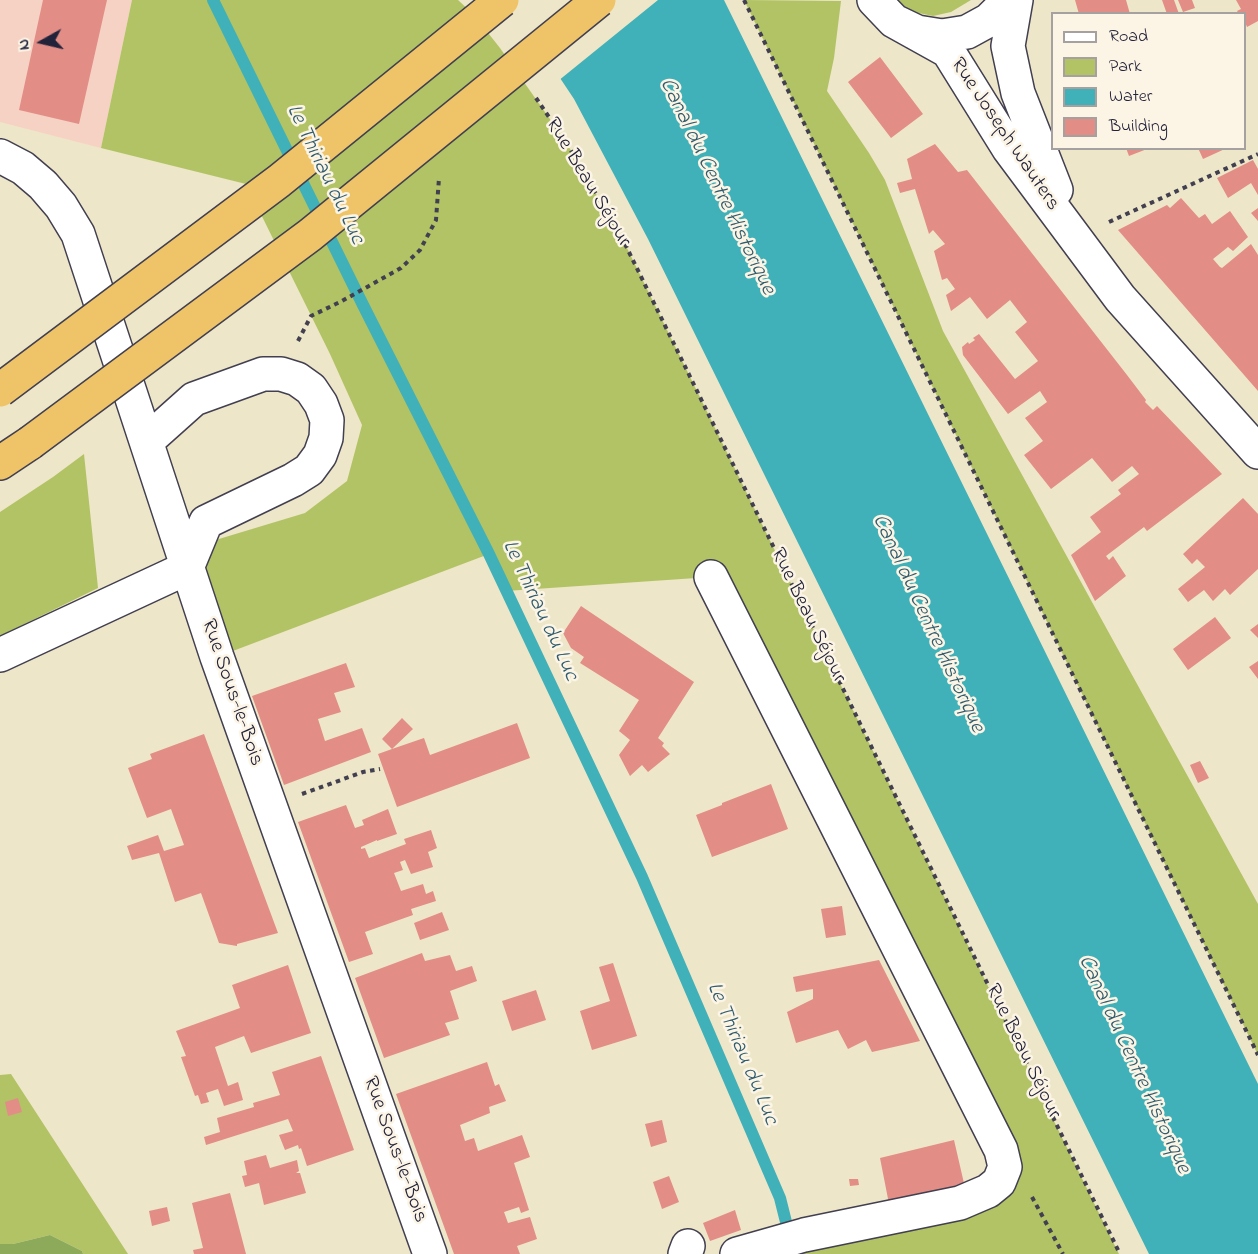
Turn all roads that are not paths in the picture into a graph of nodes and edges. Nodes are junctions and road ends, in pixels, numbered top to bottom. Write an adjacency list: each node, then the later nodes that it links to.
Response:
1 (502, 0): 8 (highway, bridge)
2 (599, 0): 11 (highway, bridge)
3 (1009, 0): 5 (street)
4 (1016, 0): 7 (street, Rue Joseph Wauters)
5 (884, 10): 7 (street, Rue Joseph Wauters)
6 (0, 156): 9 (street, Rue Sous-le-Bois)
7 (1076, 239): 10 (street, Rue Joseph Wauters)
8 (0, 390)
9 (147, 441): 12 (street, Rue Sous-le-Bois); 12 (street)
10 (1258, 452)
11 (0, 463)
12 (188, 568): 14 (street); 15 (street, Rue Sous-le-Bois)
13 (711, 577): 16 (street)
14 (0, 654)
15 (430, 1254)
16 (737, 1254)

